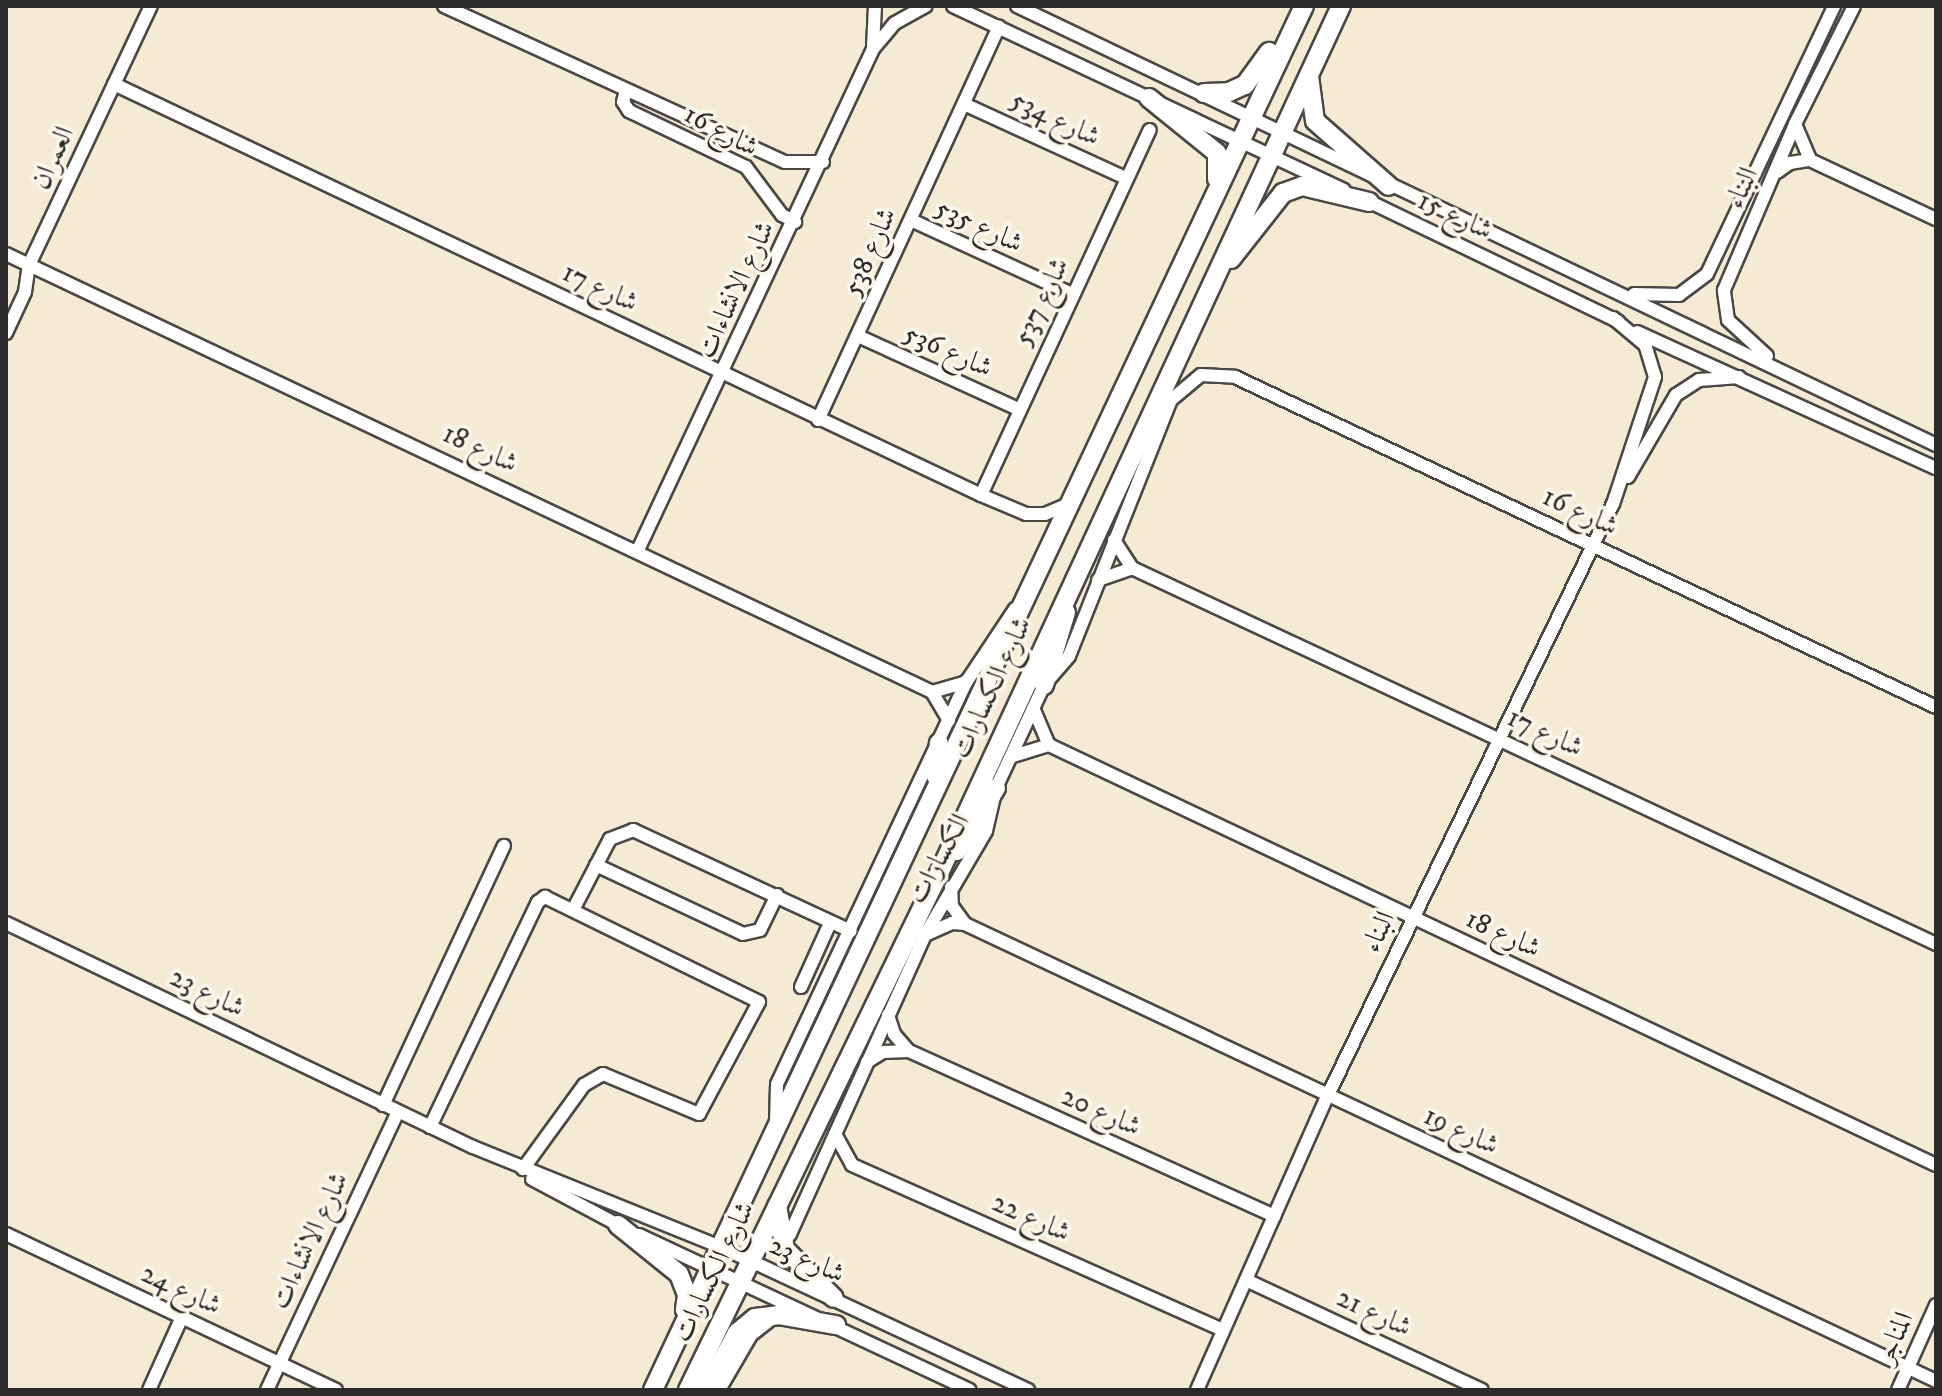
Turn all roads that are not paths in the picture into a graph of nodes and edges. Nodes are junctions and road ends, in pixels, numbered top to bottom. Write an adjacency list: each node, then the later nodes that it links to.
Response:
1 (151, 6): 14 (street, العمران)
2 (444, 6): 15 (street, شارع 16)
3 (875, 6): 12 (street, شارع الانشاءات)
4 (926, 6): 12 (street, شارع الانشاءات)
5 (953, 6): 11 (street, شارع 15)
6 (1017, 6): 16 (street, شارع 15)
7 (1301, 6): 16 (street); 19 (street, شارع الكسارات)
8 (1341, 6): 13 (street, شارع الكسارات)
9 (1834, 6): 38 (street, البناء)
10 (1854, 6): 20 (street, البناء)
11 (999, 27): 17 (street, شارع 15); 18 (street, شارع 538)
12 (873, 49): 26 (street, شارع الانشاءات)
13 (1309, 76): 22 (street, شارع الكسارات); 29 (street)
14 (114, 84): 36 (street, العمران); 43 (street, شارع 17)
15 (626, 90): 26 (street, شارع 16); 34 (street, شارع 16)
16 (1204, 93): 19 (street, شارع 15)
17 (1149, 98): 23 (street, شارع 15); 31 (street)
18 (964, 104): 28 (street, شارع 534); 33 (street, شارع 538)
19 (1250, 115): 22 (street, شارع 15); 23 (street, شارع الكسارات)
20 (1795, 124): 25 (street); 27 (street, البناء)
21 (1150, 130): 28 (street, شارع 537)
22 (1280, 130): 24 (street, شارع الكسارات); 29 (street, شارع 15)
23 (1239, 140): 24 (street, شارع 15); 31 (street, شارع الكسارات)
24 (1268, 155): 30 (street, شارع 15); 37 (street, شارع الكسارات)
25 (1810, 160): 27 (street); 32 (street)
26 (823, 162): 34 (street, شارع الانشاءات)
27 (1775, 175): 44 (street, البناء)
28 (1126, 178): 39 (street, شارع 537)
29 (1389, 186): 38 (street, شارع 15)
30 (1369, 202): 37 (street); 40 (street, شارع 15)
31 (1212, 208): 52 (street, شارع الكسارات)
32 (1936, 219)
33 (911, 220): 39 (street, شارع 535); 42 (street, شارع 538)
34 (795, 222): 43 (street, شارع الانشاءات)
35 (6, 254): 36 (street, شارع 18)
36 (29, 265): 41 (street, العمران); 56 (street, شارع 18)
37 (1215, 281): 59 (street, شارع الكسارات)
38 (1623, 292): 44 (street, شارع 15)
39 (1072, 294): 47 (street, شارع 537)
40 (1613, 318): 46 (street, شارع 15); 53 (street, البناء)
41 (6, 333)
42 (858, 336): 47 (street, شارع 536); 48 (street, شارع 538)
43 (724, 373): 48 (street, شارع 17); 56 (street, شارع الانشاءات)
44 (1790, 373): 49 (street, شارع 15)
45 (1201, 375): 54 (street, الكسارات); 55 (street, شارع 16)
46 (1743, 377): 50 (street, شارع 15); 53 (street, البناء)
47 (1018, 409): 51 (street, شارع 537)
48 (818, 420): 51 (street, شارع 17)
49 (1936, 445)
50 (1936, 468)
51 (981, 495): 52 (street, شارع 17)
52 (1068, 504): 60 (street, شارع الكسارات)
53 (1613, 504): 55 (street, البناء)
54 (1114, 540): 57 (street); 58 (street, الكسارات)
55 (1595, 546): 65 (street, شارع 16); 67 (street, البناء)
56 (638, 550): 63 (street, شارع 18)
57 (1132, 568): 58 (street); 67 (street, شارع 17)
58 (1098, 580): 62 (street, الكسارات)
59 (1070, 585): 62 (street); 75 (street, شارع الكسارات)
60 (1023, 601): 61 (street, الكسارات); 72 (street, شارع الكسارات)
61 (967, 681): 63 (street); 66 (street, الكسارات)
62 (1044, 685): 64 (street, الكسارات)
63 (932, 692): 66 (street)
64 (1034, 707): 69 (street); 70 (street, الكسارات)
65 (1936, 707)
66 (949, 720): 68 (street, الكسارات)
67 (1500, 738): 79 (street, البناء); 85 (street, شارع 17)
68 (939, 743): 72 (street); 83 (street, الكسارات)
69 (1049, 745): 70 (street); 79 (street, شارع 18)
70 (1013, 756): 71 (street, الكسارات)
71 (996, 788): 75 (street); 76 (street, الكسارات)
72 (935, 790): 94 (street, شارع الكسارات)
73 (504, 846): 91 (street)
74 (596, 865): 77 (street); 77 (street); 78 (street)
75 (942, 867): 99 (street, شارع الكسارات)
76 (951, 885): 82 (street); 84 (street, الكسارات)
77 (777, 895): 81 (street)
78 (573, 910): 93 (street); 98 (street)
79 (1412, 918): 90 (street, البناء); 97 (street, شارع 18)
80 (6, 923): 91 (street, شارع 23)
81 (830, 923): 83 (street); 86 (street)
82 (965, 924): 84 (street); 90 (street, شارع 19)
83 (851, 931): 94 (street, الكسارات)
84 (925, 935): 87 (street, الكسارات)
85 (1936, 944)
86 (801, 987)
87 (888, 1015): 88 (street); 89 (street, الكسارات)
88 (909, 1051): 89 (street); 100 (street, شارع 20)
89 (866, 1064): 95 (street, الكسارات)
90 (1328, 1095): 100 (street, البناء); 117 (street, شارع 19)
91 (383, 1105): 92 (street, شارع 23)
92 (398, 1112): 93 (street, شارع 23); 116 (street, شارع الانشاءات)
93 (430, 1127): 96 (street, شارع 23)
94 (776, 1132): 104 (street, شارع الكسارات)
95 (835, 1134): 103 (street, الكسارات); 115 (street, شارع 22)
96 (473, 1147): 98 (street, شارع 23); 101 (street, شارع 23)
97 (1936, 1165)
98 (523, 1169): 104 (street, شارع 23)
99 (777, 1206): 103 (street); 105 (street, شارع الكسارات)
100 (1274, 1216): 108 (street, البناء)
101 (618, 1225): 106 (street, شارع 23); 114 (street)
102 (6, 1234): 112 (street, شارع 24)
103 (783, 1243): 105 (street); 109 (street)
104 (721, 1247): 105 (street, شارع 23); 106 (street, شارع الكسارات)
105 (754, 1254): 107 (street, شارع الكسارات); 109 (street, شارع 23)
106 (712, 1268): 107 (street, شارع 23); 114 (street, شارع الكسارات)
107 (739, 1280): 113 (street, شارع 23); 124 (street, شارع الكسارات)
108 (1246, 1280): 115 (street, البناء); 129 (street, شارع 21)
109 (834, 1298): 128 (street, شارع 23)
110 (1936, 1305): 117 (street, المناجر)
111 (778, 1315): 113 (street); 125 (street); 126 (street)
112 (182, 1317): 116 (street, شارع 24); 120 (street)
113 (836, 1325): 127 (street, شارع 23)
114 (680, 1330): 123 (street, شارع الكسارات)
115 (1223, 1330): 119 (street, البناء)
116 (280, 1363): 121 (street, شارع الانشاءات); 122 (street, شارع 24)
117 (1908, 1368): 118 (street, شارع 19); 130 (street, المناجر)
118 (1936, 1381)
119 (1196, 1389)
120 (149, 1390)
121 (267, 1390)
122 (336, 1390)
123 (653, 1390)
124 (688, 1390)
125 (697, 1390)
126 (719, 1390)
127 (970, 1390)
128 (1028, 1390)
129 (1482, 1390)
130 (1898, 1390)

